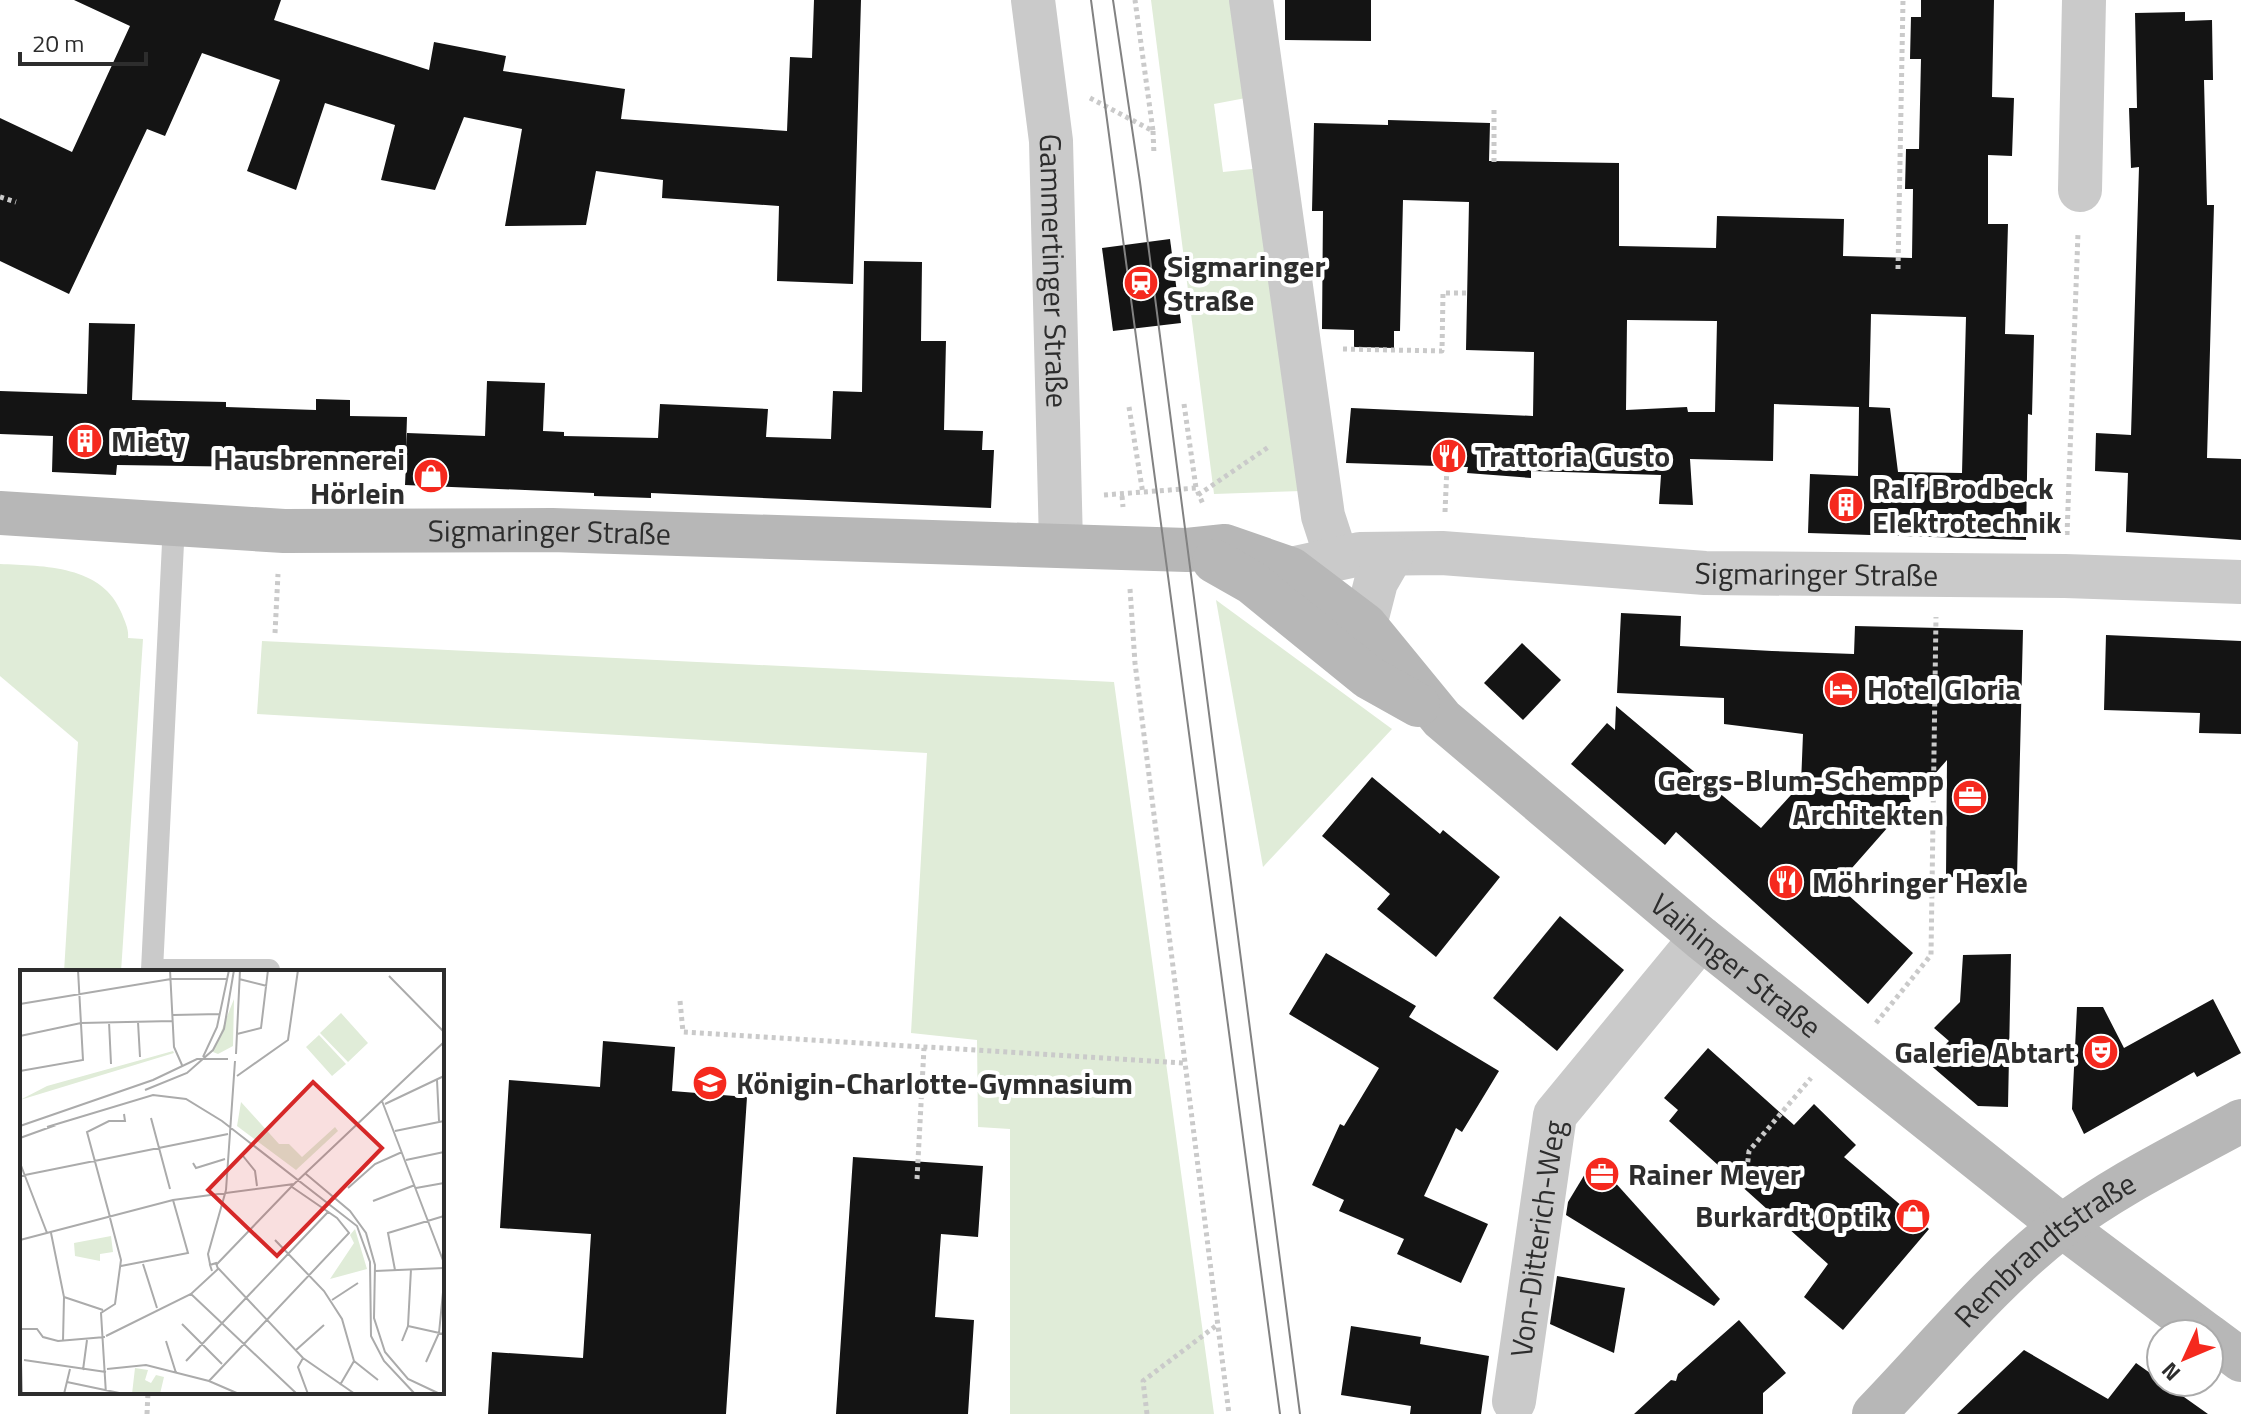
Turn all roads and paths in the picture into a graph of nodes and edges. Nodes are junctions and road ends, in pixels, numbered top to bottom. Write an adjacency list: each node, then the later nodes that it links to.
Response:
1 (1033, 0): 23 (street, Gammertinger Straße)
2 (1135, 0): 8 (path)
3 (1251, 0): 16 (street)
4 (1903, 0): 14 (path)
5 (2084, 0): 11 (street)
6 (1092, 110): 8 (path)
7 (1494, 110): 10 (path)
8 (1153, 131): 9 (path)
9 (1154, 155)
10 (1494, 162)
11 (2080, 190): 36 (path)
12 (0, 197): 13 (path)
13 (16, 202)
14 (1898, 269)
15 (1467, 293): 16 (path)
16 (1298, 348): 19 (street)
17 (1184, 404): 22 (path)
18 (1129, 407): 24 (path)
19 (1308, 416): 22 (path); 32 (street)
20 (1447, 466): 21 (path)
21 (1446, 486)
22 (1197, 491): 24 (path); 25 (path)
23 (1058, 494): 24 (path); 29 (street, Gammertinger Straße)
24 (1143, 494)
25 (1218, 507)
26 (0, 513): 27 (main road, Sigmaringer Straße)
27 (174, 523): 28 (main road, Sigmaringer Straße); 42 (lane)
28 (280, 531): 29 (main road, Sigmaringer Straße); 39 (path)
29 (1061, 544): 30 (main road, Sigmaringer Straße)
30 (1128, 548): 31 (main road, Sigmaringer Straße); 46 (path)
31 (1194, 550): 34 (main road, Sigmaringer Straße); 40 (main road, Sigmaringer Straße)
32 (1336, 556): 33 (street, Sigmaringer Straße); 34 (street, Sigmaringer Straße)
33 (1391, 556): 35 (street, Sigmaringer Straße); 38 (street)
34 (1291, 569): 38 (main road, Vaihinger Straße)
35 (1937, 576): 36 (street, Sigmaringer Straße); 45 (path)
36 (2065, 576): 37 (street, Sigmaringer Straße)
37 (2241, 582)
38 (1365, 625): 40 (main road, Vaihinger Straße)
39 (275, 633)
40 (1442, 719): 41 (main road, Vaihinger Straße)
41 (1701, 938): 45 (main road, Vaihinger Straße); 56 (street, Von-Ditterich-Weg)
42 (269, 970)
43 (680, 1001): 44 (path)
44 (924, 1048): 46 (path); 48 (path)
45 (1843, 1051): 49 (path); 50 (main road, Vaihinger Straße)
46 (1184, 1063): 52 (path)
47 (2241, 1121): 50 (main road, Rembrandtstraße)
48 (917, 1179)
49 (1745, 1186)
50 (2062, 1226): 51 (main road, Vaihinger Straße); 60 (main road, Rembrandtstraße)
51 (2185, 1318)
52 (1217, 1325): 58 (path); 59 (path)
53 (2225, 1348): 54 (main road, Vaihinger Straße)
54 (2241, 1360)
55 (148, 1394): 57 (path)
56 (1514, 1401)
57 (147, 1414)
58 (1147, 1414)
59 (1229, 1414)
60 (1874, 1414)

